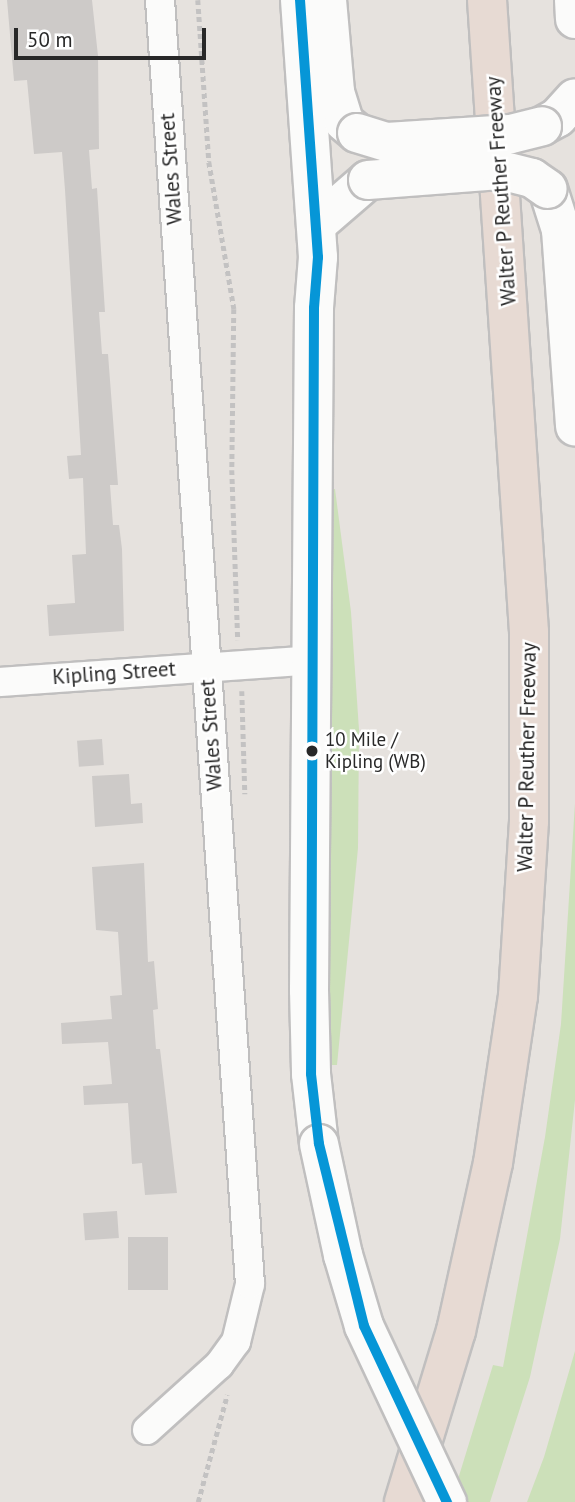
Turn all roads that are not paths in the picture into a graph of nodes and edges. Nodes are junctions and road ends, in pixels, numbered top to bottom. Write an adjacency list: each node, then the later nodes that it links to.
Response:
1 (160, 0): 12 (street, Wales Street)
2 (300, 0): 9 (main road)
3 (327, 0): 8 (main road, bridge)
4 (487, 0): 15 (highway, Walter P Reuther Freeway)
5 (574, 0): 6 (main road)
6 (575, 7): 7 (main road)
7 (575, 19)
8 (575, 98)
9 (316, 225): 10 (main road, bridge); 11 (main road)
10 (575, 427)
11 (312, 660): 12 (street, Kipling Street); 16 (main road, bridge)
12 (206, 667): 13 (street, Kipling Street); 14 (street, Wales Street)
13 (0, 681)
14 (147, 1430)
15 (404, 1502)
16 (447, 1502)

